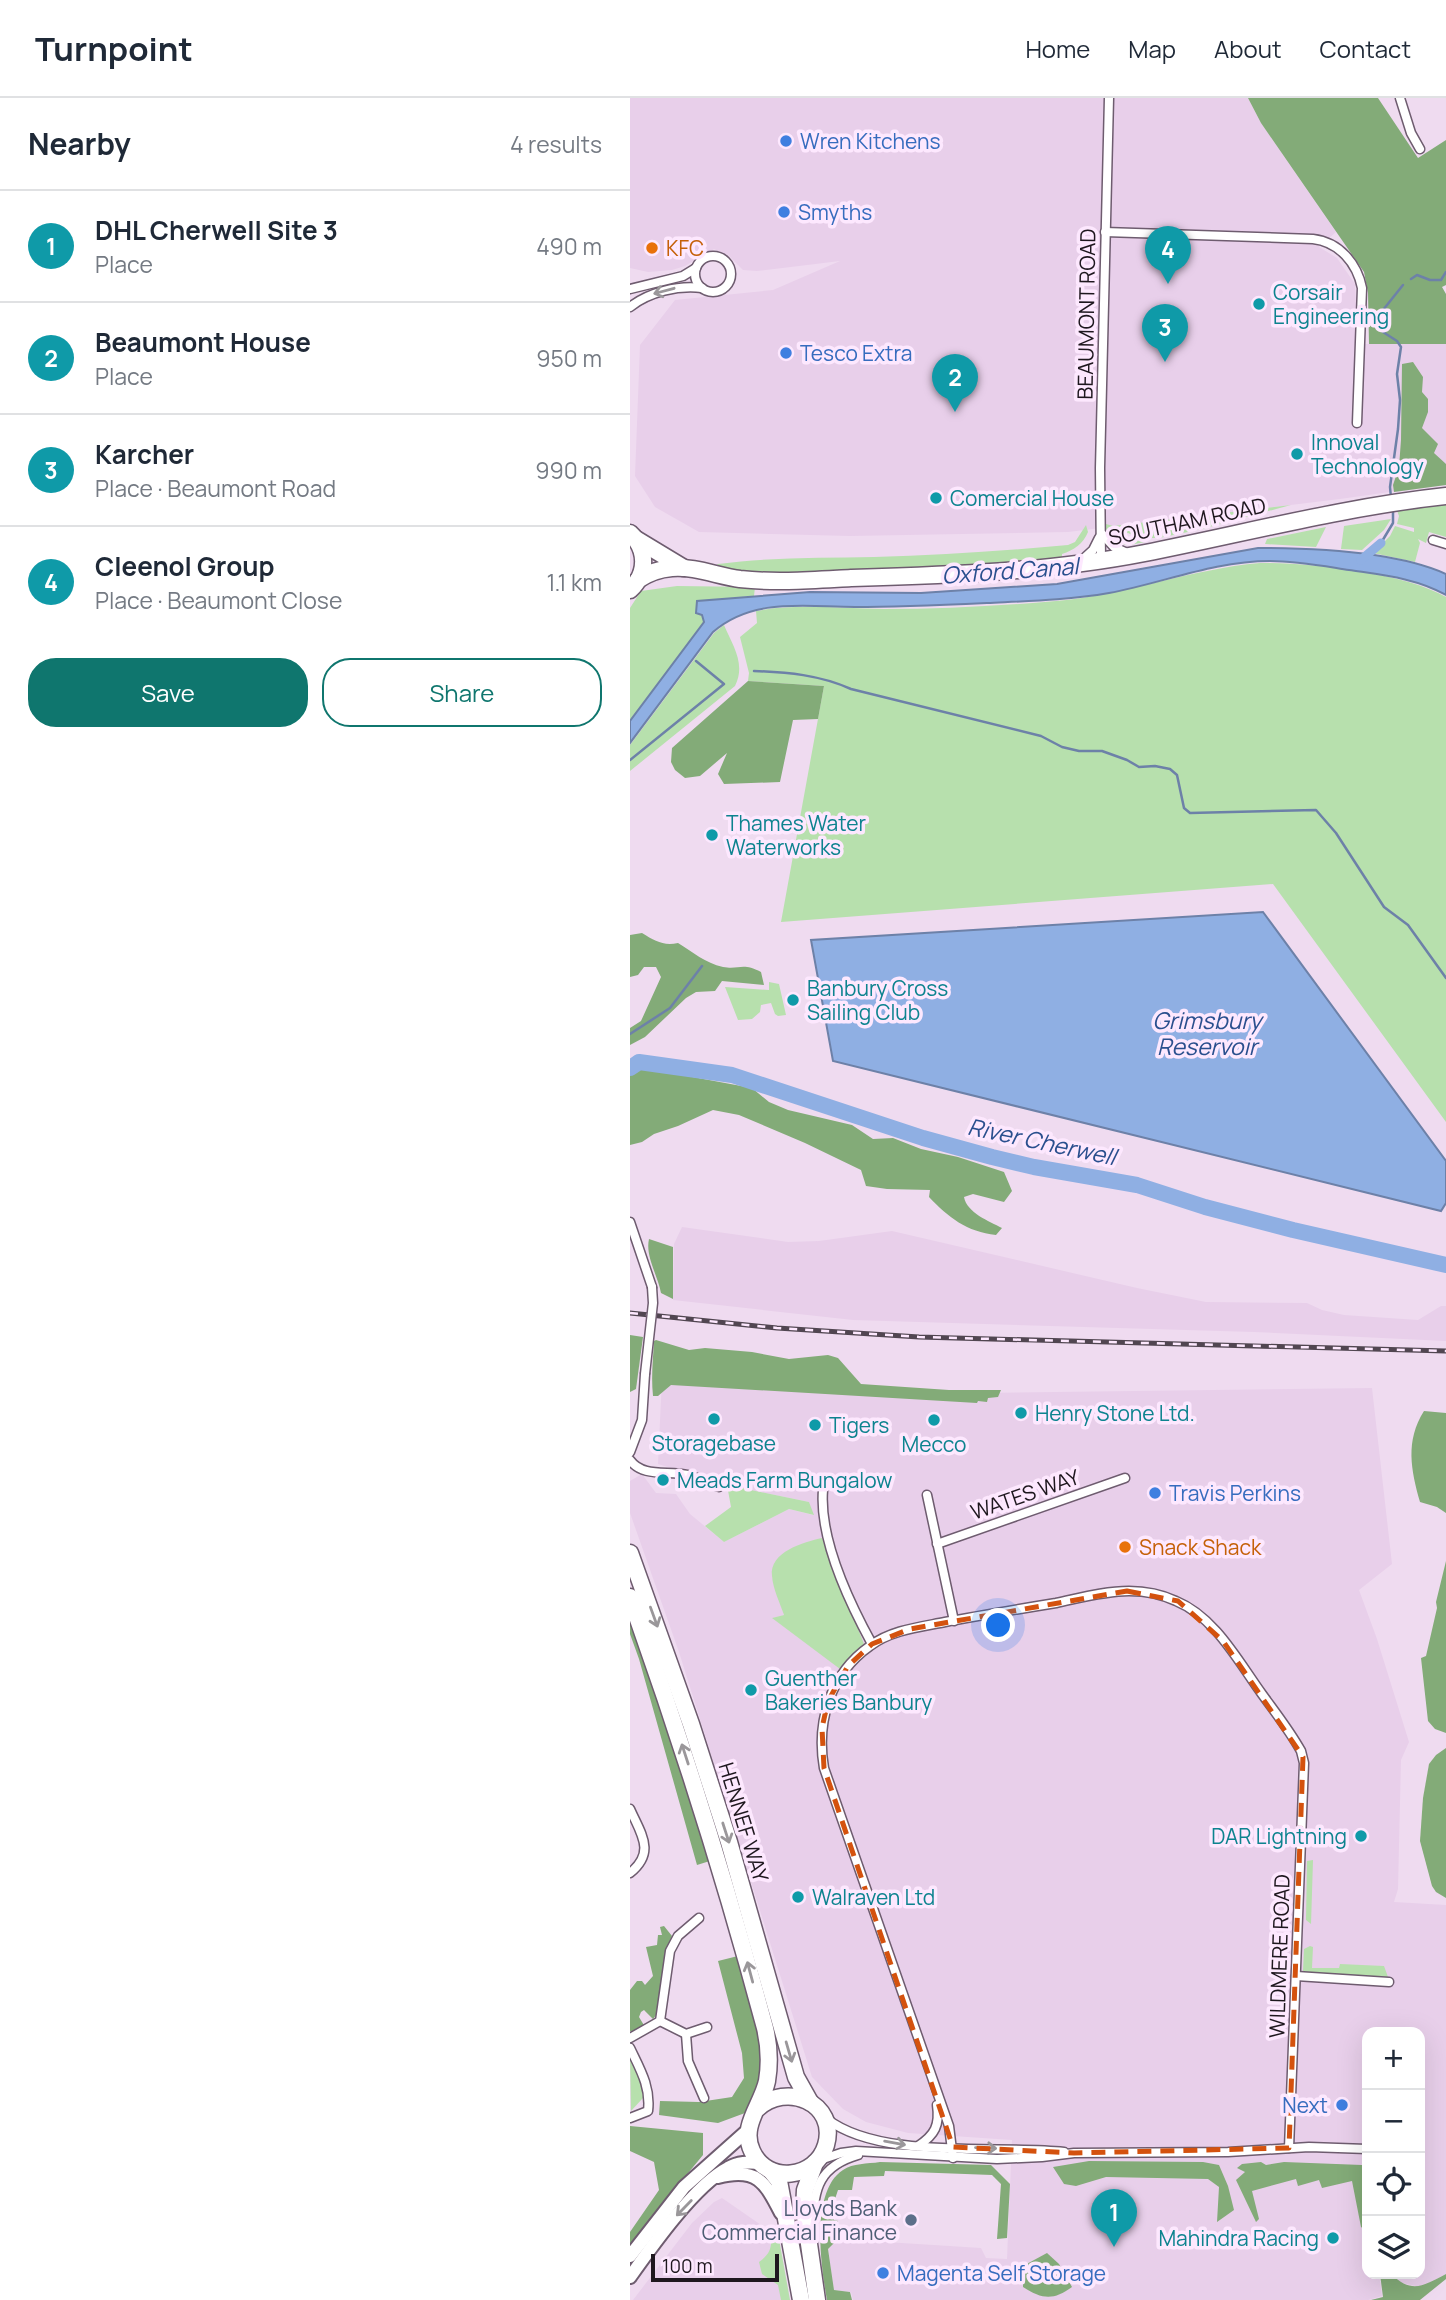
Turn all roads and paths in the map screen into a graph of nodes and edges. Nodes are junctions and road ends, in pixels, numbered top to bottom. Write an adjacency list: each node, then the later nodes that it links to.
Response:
1 (1110, 98): 4 (street, BEAUMONT ROAD)
2 (1400, 98): 3 (street)
3 (1420, 149)
4 (1105, 232): 9 (street); 11 (street, BEAUMONT ROAD)
5 (697, 267): 6 (street); 6 (street); 7 (street)
6 (702, 288): 8 (street, one-way to 8)
7 (630, 289)
8 (630, 307)
9 (1357, 423)
10 (1446, 496): 15 (highway, SOUTHAM ROAD)
11 (1101, 531): 15 (street); 16 (street, BEAUMONT ROAD); 17 (street)
12 (633, 536): 18 (highway, SOUTHAM ROAD); 19 (highway)
13 (1433, 540): 14 (street)
14 (1446, 544)
15 (1136, 554): 16 (highway, SOUTHAM ROAD)
16 (1101, 560): 17 (highway, SOUTHAM ROAD)
17 (1078, 563): 18 (highway, SOUTHAM ROAD)
18 (684, 568): 19 (highway, SOUTHAM ROAD)
19 (632, 588)
20 (630, 1222): 21 (street, bridge)
21 (630, 1452)
22 (630, 1460): 24 (street)
23 (1125, 1478): 27 (street, WATES WAY)
24 (719, 1488)
25 (823, 1490): 31 (street)
26 (927, 1495): 27 (street)
27 (937, 1544): 30 (street)
28 (630, 1553): 44 (highway, HENNEF WAY, one-way to 44)
29 (630, 1597): 45 (highway, HENNEF WAY, one-way to 29)
30 (954, 1621): 31 (street, WILDMERE ROAD); 35 (street, WILDMERE ROAD)
31 (872, 1644): 42 (street, WILDMERE ROAD)
32 (630, 1809): 33 (street)
33 (630, 1873)
34 (699, 1917): 37 (street)
35 (1296, 1976): 36 (street); 50 (street, WILDMERE ROAD)
36 (1389, 1982)
37 (660, 2021): 39 (street); 40 (street)
38 (707, 2026): 39 (street)
39 (686, 2034): 43 (street)
40 (630, 2038)
41 (630, 2048): 46 (street)
42 (935, 2091): 48 (street, WILDMERE ROAD); 49 (street, WILDMERE ROAD)
43 (704, 2098)
44 (816, 2107): 45 (highway); 48 (street, one-way to 48); 55 (highway)
45 (757, 2109): 47 (highway)
46 (630, 2118)
47 (748, 2130): 56 (highway); 59 (street)
48 (918, 2146): 49 (street)
49 (953, 2147): 53 (street, one-way to 53); 54 (street, WILDMERE ROAD)
50 (1289, 2148): 51 (street); 53 (street)
51 (1362, 2149)
52 (871, 2151): 54 (street); 55 (street); 61 (street)
53 (1074, 2153): 54 (street)
54 (953, 2158)
55 (816, 2162): 56 (highway); 61 (highway)
56 (766, 2167): 57 (street); 58 (highway)
57 (712, 2179): 58 (street); 60 (street, one-way to 60)
58 (790, 2229): 62 (highway)
59 (630, 2256)
60 (630, 2277)
61 (813, 2278): 63 (highway)
62 (801, 2300)
63 (817, 2300)

